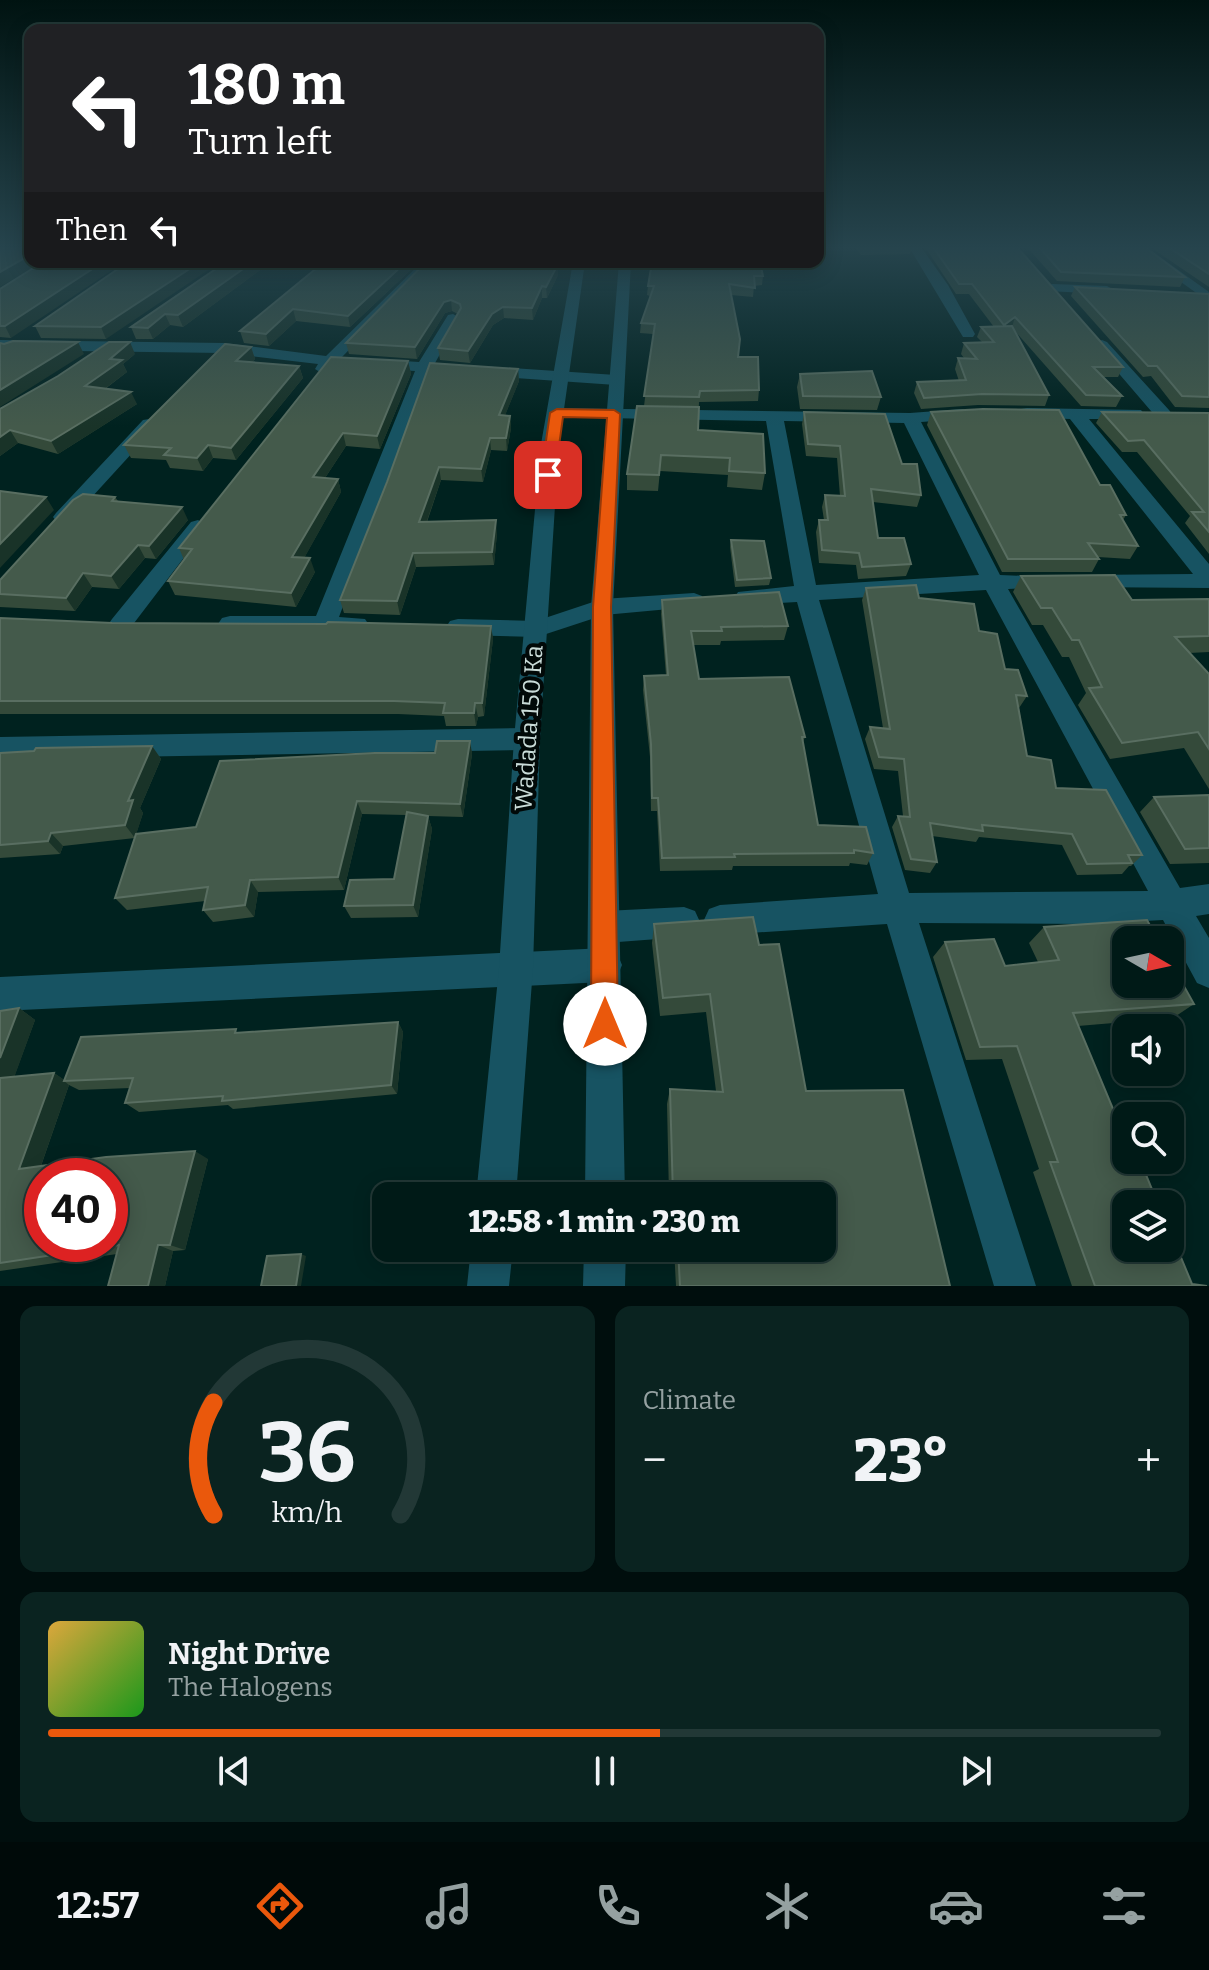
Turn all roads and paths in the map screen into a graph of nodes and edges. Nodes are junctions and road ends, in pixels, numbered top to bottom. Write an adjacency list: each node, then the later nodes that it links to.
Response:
1 (384, 307): 14 (street)
2 (572, 307): 18 (street, Wadada 150 Ka)
3 (622, 307): 19 (street)
4 (953, 307): 9 (street)
5 (453, 318): 16 (street)
6 (247, 329): 12 (street)
7 (37, 330): 13 (street)
8 (133, 331): 11 (street)
9 (968, 334)
10 (1093, 334): 25 (street)
11 (109, 348): 12 (street); 13 (street); 15 (street)
12 (224, 348): 14 (street); 17 (street)
13 (4, 349)
14 (329, 361): 16 (street); 20 (street)
15 (83, 365)
16 (424, 368): 18 (street); 38 (street)
17 (204, 369)
18 (561, 377): 19 (street); 22 (street, Wadada 150 Ka)
19 (616, 380): 26 (street)
20 (309, 387)
21 (163, 409): 30 (street)
22 (557, 413): 26 (street); 42 (street, Wadada 150 Ka)
23 (978, 413): 28 (street)
24 (1006, 413): 25 (street)
25 (1075, 413): 31 (street)
26 (614, 414): 27 (street); 34 (street)
27 (774, 415): 28 (street); 33 (street)
28 (910, 418): 32 (street)
29 (210, 512): 39 (street)
30 (51, 530)
31 (1209, 580): 32 (street)
32 (993, 582): 33 (street); 46 (street)
33 (806, 593): 34 (street); 47 (street)
34 (602, 607): 42 (street); 48 (street)
35 (90, 623): 39 (street)
36 (149, 624): 39 (street)
37 (205, 624): 38 (street)
38 (325, 624): 40 (street)
39 (120, 625)
40 (385, 625)
41 (431, 626): 42 (street)
42 (537, 629): 43 (street, Wadada 150 Ka)
43 (527, 739): 44 (street); 50 (street, Wadada 150 Ka)
44 (0, 748)
45 (1209, 899): 46 (street)
46 (1173, 905): 47 (street); 51 (street)
47 (898, 908): 48 (street); 59 (street)
48 (605, 927): 49 (street)
49 (605, 965): 50 (street); 54 (street)
50 (516, 968): 52 (street); 53 (street, Wadada 150 Ka)
51 (1209, 971)
52 (0, 994)
53 (497, 1182)
54 (605, 1182)
55 (491, 1262): 57 (street)
56 (605, 1262): 58 (street)
57 (488, 1286)
58 (604, 1286)
59 (1015, 1286)

